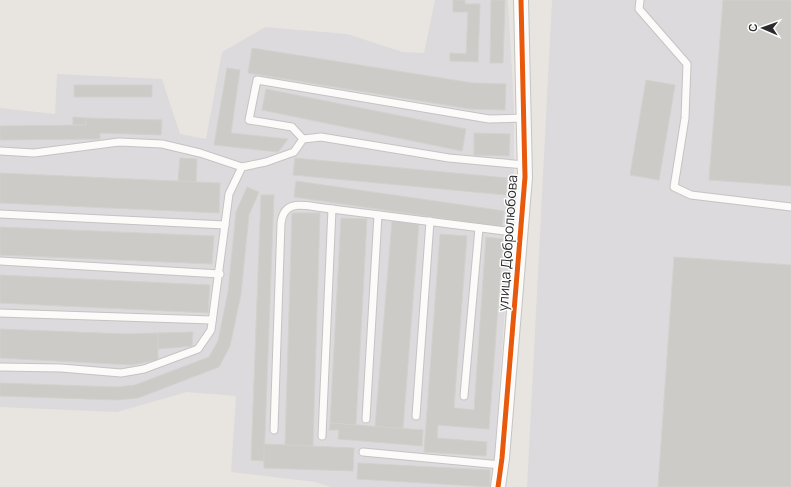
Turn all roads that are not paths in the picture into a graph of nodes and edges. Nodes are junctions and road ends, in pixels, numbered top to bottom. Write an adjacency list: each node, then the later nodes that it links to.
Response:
1 (521, 0): 3 (street, улица Добролюбова)
2 (640, 0): 8 (lane)
3 (524, 118): 4 (lane); 6 (street, улица Добролюбова)
4 (304, 139): 6 (lane); 7 (lane)
5 (0, 151): 7 (lane)
6 (525, 165): 15 (street, улица Добролюбова)
7 (242, 167): 13 (lane)
8 (791, 207)
9 (332, 209): 11 (lane); 24 (lane); 25 (lane)
10 (0, 214): 13 (lane)
11 (378, 215): 12 (lane); 23 (lane)
12 (430, 221): 14 (lane); 22 (lane)
13 (225, 225): 17 (lane)
14 (479, 228): 15 (lane); 21 (lane)
15 (520, 234): 27 (street, улица Добролюбова)
16 (0, 261): 17 (lane)
17 (220, 274): 19 (lane)
18 (0, 313): 19 (lane)
19 (212, 320): 20 (lane)
20 (0, 367)
21 (464, 396)
22 (416, 416)
23 (366, 419)
24 (274, 430)
25 (322, 436)
26 (363, 452): 27 (lane)
27 (501, 465): 28 (street, улица Добролюбова)
28 (498, 487)

